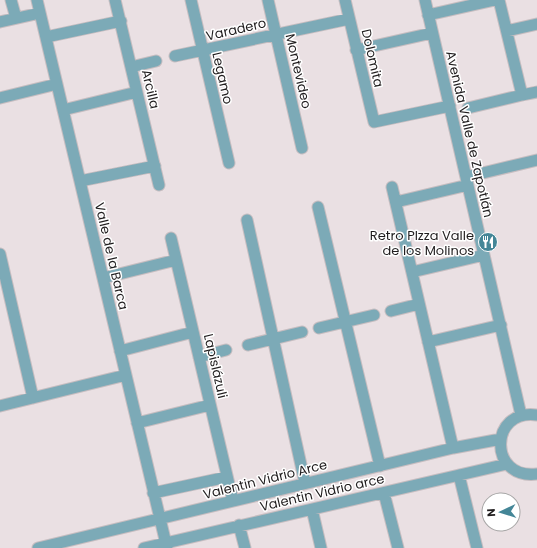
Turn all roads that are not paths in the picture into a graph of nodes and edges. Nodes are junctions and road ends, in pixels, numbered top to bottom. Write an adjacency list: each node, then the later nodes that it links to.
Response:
1 (11, 0): 12 (street)
2 (37, 0): 10 (street, Valle de la Barca)
3 (115, 0): 14 (street, Arcilla)
4 (191, 0): 22 (street, Legamo)
5 (268, 0): 19 (street, Montevideo)
6 (345, 0): 13 (street, Dolomita)
7 (424, 0): 11 (street, Avenida Valle de Zapotlán)
8 (495, 0): 11 (street)
9 (499, 0): 17 (street)
10 (40, 12): 12 (street); 20 (street, Valle de la Barca)
11 (428, 15): 18 (street, Avenida Valle de Zapotlán)
12 (16, 18): 15 (street)
13 (349, 19): 19 (street, Varadero); 21 (street, Dolomita)
14 (120, 21): 20 (street); 25 (street, Arcilla)
15 (0, 22)
16 (537, 24): 17 (street)
17 (507, 31): 29 (street)
18 (432, 33): 21 (street); 31 (street, Avenida Valle de Zapotlán)
19 (276, 34): 22 (street, Varadero); 34 (street, Montevideo)
20 (46, 37): 26 (street, Valle de la Barca)
21 (356, 50): 31 (street, Dolomita)
22 (203, 51): 23 (street, Varadero); 36 (street, Legamo)
23 (174, 56)
24 (156, 61): 25 (street)
25 (131, 67): 27 (street, Arcilla)
26 (57, 84): 30 (street); 33 (street, Valle de la Barca)
27 (137, 92): 33 (street); 37 (street, Arcilla)
28 (537, 92): 29 (street)
29 (522, 95): 32 (street)
30 (0, 98)
31 (450, 106): 39 (street, Avenida Valle de Zapotlán)
32 (468, 108)
33 (63, 110): 38 (street, Valle de la Barca)
34 (302, 148)
35 (537, 161): 39 (street)
36 (229, 163)
37 (155, 166): 38 (street); 40 (street, Arcilla)
38 (80, 181): 50 (street, Valle de la Barca)
39 (467, 181): 42 (street); 47 (street, Avenida Valle de Zapotlán)
40 (159, 184)
41 (392, 187): 42 (street)
42 (396, 202): 49 (street)
43 (318, 207): 54 (street)
44 (247, 220): 59 (street)
45 (171, 238): 48 (street, Lapislázuli)
46 (0, 254): 66 (street)
47 (484, 255): 49 (street); 55 (street, Avenida Valle de Zapotlán)
48 (176, 260): 50 (street); 57 (street, Lapislázuli)
49 (412, 272): 51 (street)
50 (103, 278): 63 (street, Valle de la Barca)
51 (419, 304): 52 (street); 60 (street)
52 (391, 311)
53 (374, 315): 54 (street)
54 (346, 322): 56 (street); 75 (street)
55 (501, 326): 60 (street); 69 (street, Avenida Valle de Zapotlán)
56 (319, 328)
57 (193, 332): 63 (street); 64 (street, Lapislázuli)
58 (302, 332): 59 (street)
59 (274, 339): 61 (street); 79 (street)
60 (428, 342): 73 (street)
61 (248, 345)
62 (226, 350): 64 (street)
63 (120, 351): 65 (street, Valle de la Barca)
64 (199, 357): 67 (street, Lapislázuli)
65 (126, 375): 66 (street); 71 (street, Valle de la Barca)
66 (34, 398): 68 (street)
67 (210, 405): 71 (street); 78 (street, Lapislázuli)
68 (0, 406)
69 (522, 415): 70 (street); 72 (street)
70 (537, 415)
71 (137, 423): 81 (street, Valle de la Barca)
72 (500, 439): 73 (street, Valentin Vidrio Arce); 74 (street)
73 (453, 448): 75 (street, Valentin Vidrio Arce)
74 (507, 464): 76 (street); 77 (street, Valentin Vidrio arce)
75 (380, 466): 79 (street, Valentin Vidrio Arce)
76 (537, 474)
77 (459, 475): 80 (street, Valentin Vidrio arce); 92 (street)
78 (227, 477): 81 (street); 82 (street, Lapislázuli)
79 (305, 483): 82 (street, Valentin Vidrio Arce)
80 (384, 492): 83 (street, Valentin Vidrio arce); 91 (street)
81 (153, 494): 84 (street, Valle de la Barca)
82 (233, 501): 84 (street, Valentin Vidrio Arce)
83 (312, 509): 85 (street, Valentin Vidrio arce); 90 (street)
84 (159, 519): 86 (street, Valle de la Barca); 87 (street, Valentin Vidrio Arce)
85 (239, 525): 86 (street, Valentin Vidrio arce); 89 (street)
86 (166, 545): 88 (street, Valentin Vidrio arce)
87 (38, 548)
88 (144, 548)
89 (245, 548)
90 (321, 548)
91 (398, 548)
92 (477, 548)

